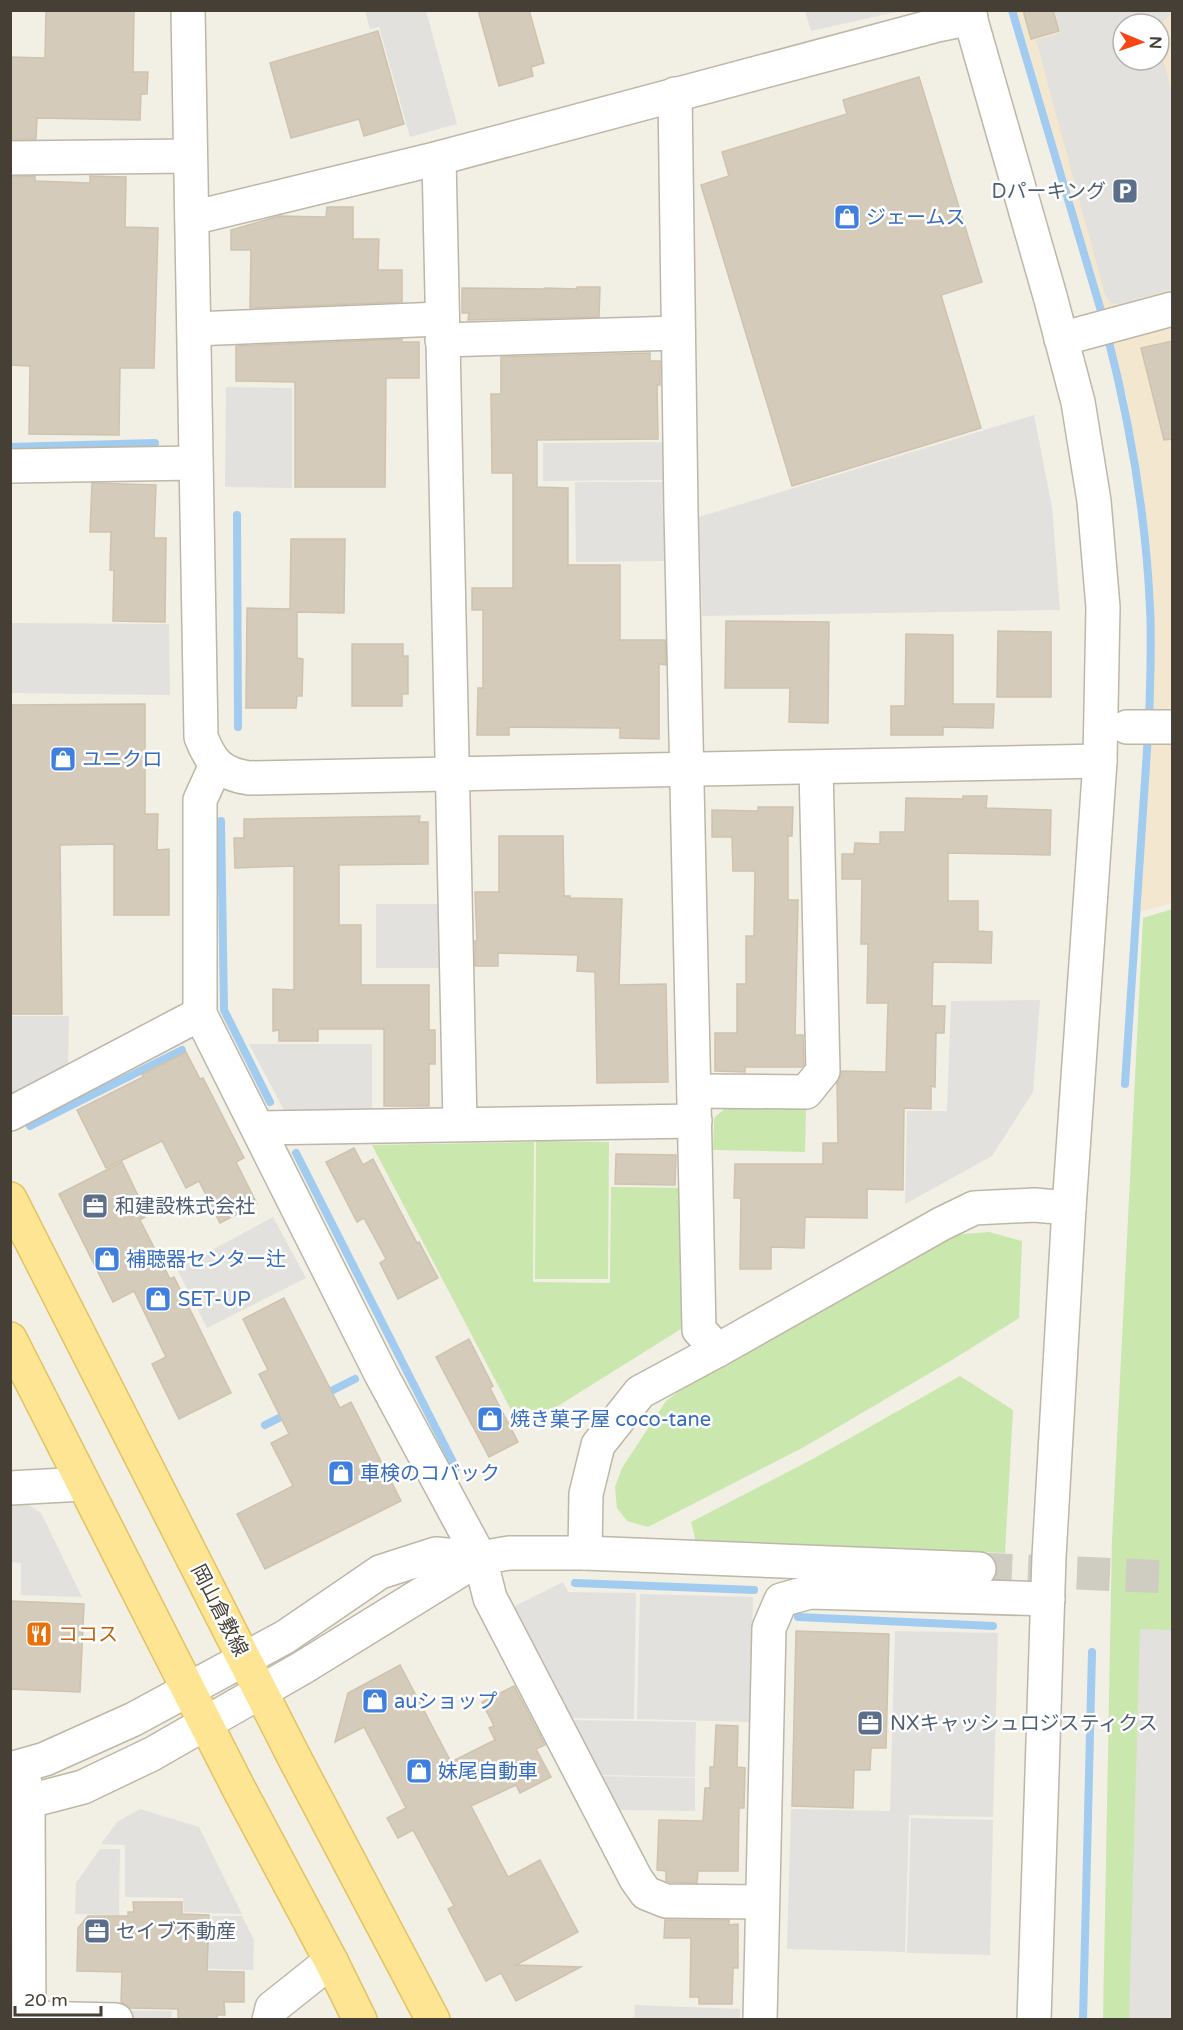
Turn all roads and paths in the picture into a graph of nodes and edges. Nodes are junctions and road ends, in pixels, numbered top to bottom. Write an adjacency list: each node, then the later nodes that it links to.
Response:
1 (188, 10): 4 (street)
2 (970, 14): 3 (street); 12 (street)
3 (675, 94): 6 (street); 11 (street)
4 (189, 156): 5 (street); 7 (street)
5 (10, 158)
6 (439, 158): 7 (street); 10 (street)
7 (192, 218): 9 (street)
8 (1173, 309): 12 (street)
9 (194, 329): 10 (street); 13 (street)
10 (442, 330): 11 (street); 19 (street)
11 (678, 333): 18 (street)
12 (1061, 339): 15 (street)
13 (196, 464): 14 (street); 16 (street)
14 (10, 466)
15 (1100, 761): 17 (street); 26 (street)
16 (216, 765): 19 (street); 20 (street)
17 (816, 767): 18 (street); 21 (street)
18 (688, 770): 19 (street); 21 (street)
19 (452, 772): 23 (street)
20 (200, 1014): 22 (street); 24 (street)
21 (694, 1106): 23 (street); 28 (street)
22 (10, 1114)
23 (460, 1125): 24 (street)
24 (258, 1128): 32 (street)
25 (10, 1199): 35 (main road, 岡山倉敷線)
26 (1069, 1208): 28 (street); 34 (street)
27 (10, 1339): 29 (main road)
28 (718, 1350): 31 (street)
29 (83, 1484): 30 (street); 36 (main road)
30 (10, 1488)
31 (585, 1553): 32 (street); 33 (street)
32 (480, 1558): 35 (street); 37 (street); 41 (street)
33 (979, 1569)
34 (1048, 1599): 41 (street); 49 (street)
35 (245, 1658): 36 (street); 37 (main road, 岡山倉敷線)
36 (189, 1689): 38 (main road); 39 (street)
37 (261, 1691): 38 (street); 47 (main road, 岡山倉敷線)
38 (206, 1723): 40 (street); 42 (main road)
39 (16, 1768): 40 (street)
40 (19, 1804): 43 (street)
41 (761, 1902): 48 (street)
42 (331, 1961): 45 (street); 46 (main road)
43 (29, 2019): 44 (street)
44 (116, 2019)
45 (269, 2019)
46 (360, 2019)
47 (433, 2019)
48 (760, 2019)
49 (1034, 2019)

